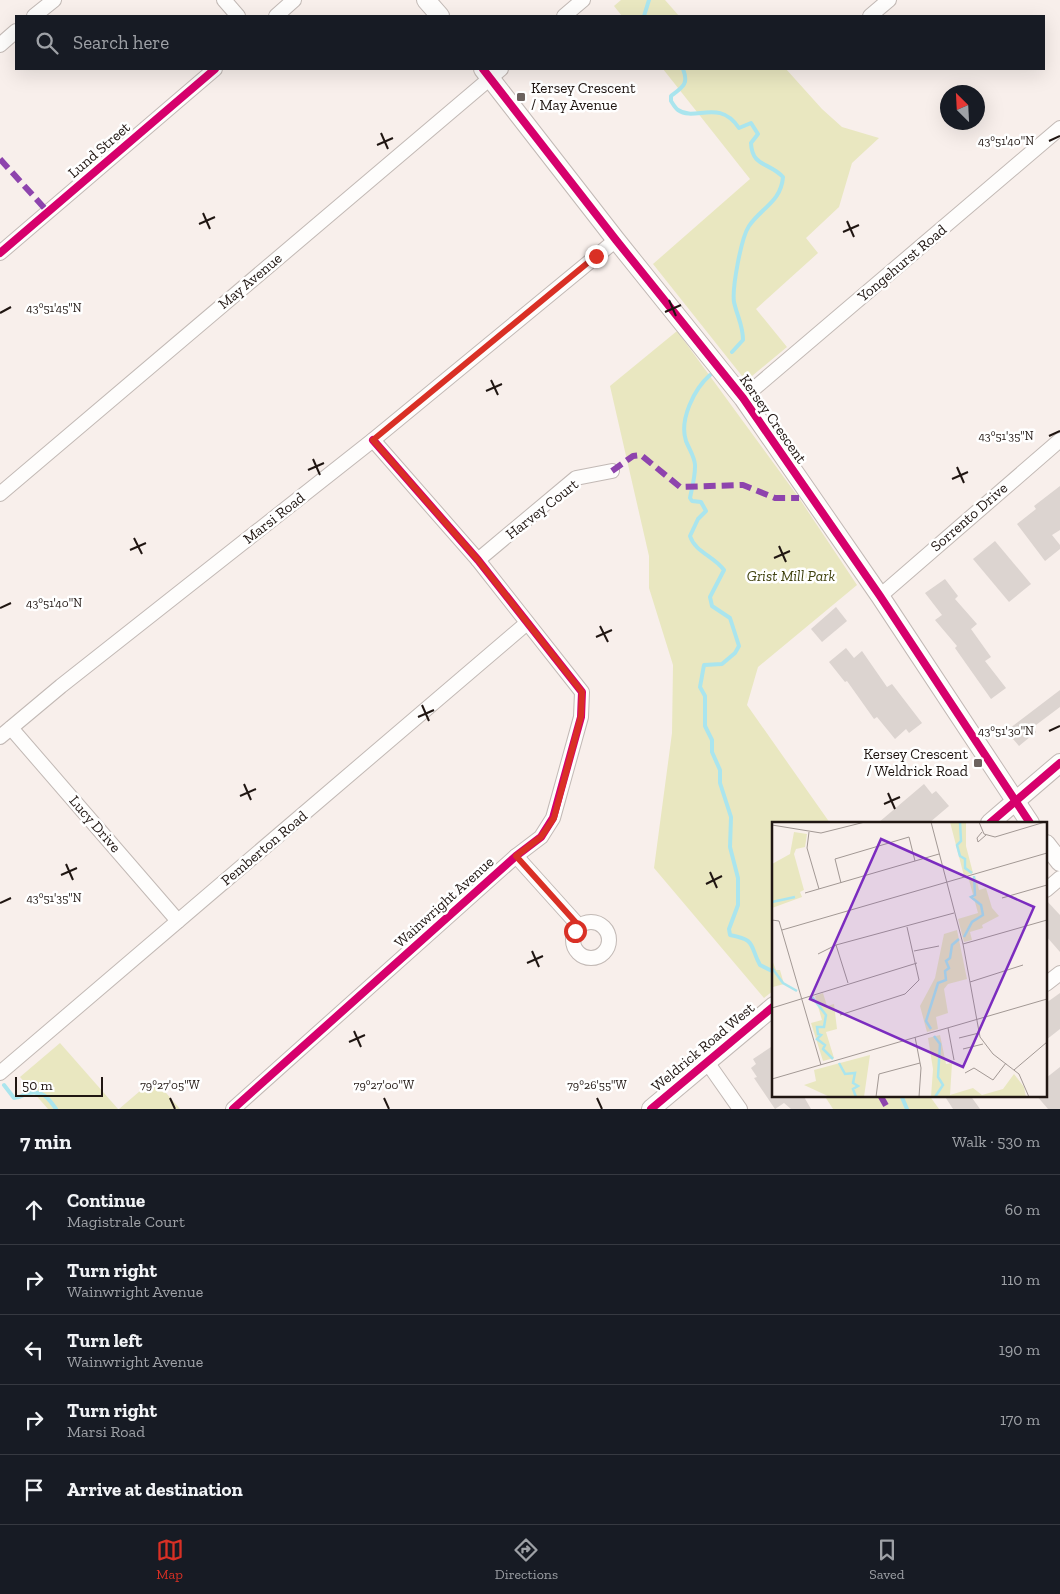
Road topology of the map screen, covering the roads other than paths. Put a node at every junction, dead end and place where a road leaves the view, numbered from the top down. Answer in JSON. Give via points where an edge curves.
{"nodes":[{"id":1,"x":54,"y":0,"type":"edge"},
{"id":2,"x":224,"y":0,"type":"edge"},
{"id":3,"x":294,"y":0,"type":"edge"},
{"id":4,"x":426,"y":0,"type":"edge"},
{"id":5,"x":583,"y":0,"type":"edge"},
{"id":6,"x":889,"y":0,"type":"edge"},
{"id":7,"x":35,"y":15,"type":"edge"},
{"id":8,"x":237,"y":15,"type":"edge"},
{"id":9,"x":277,"y":15,"type":"edge"},
{"id":10,"x":439,"y":15,"type":"edge"},
{"id":11,"x":565,"y":15,"type":"edge"},
{"id":12,"x":871,"y":15,"type":"edge"},
{"id":13,"x":15,"y":32,"type":"edge"},
{"id":14,"x":0,"y":45,"type":"edge"},
{"id":15,"x":214,"y":70,"type":"edge"},
{"id":16,"x":491,"y":72,"type":"edge"},
{"id":17,"x":1060,"y":128,"type":"edge"},
{"id":18,"x":616,"y":240,"type":"junction"},
{"id":19,"x":0,"y":253,"type":"edge"},
{"id":20,"x":743,"y":398,"type":"junction"},
{"id":21,"x":373,"y":440,"type":"junction"},
{"id":22,"x":1060,"y":440,"type":"edge"},
{"id":23,"x":612,"y":471,"type":"dead end"},
{"id":24,"x":0,"y":494,"type":"edge"},
{"id":25,"x":478,"y":560,"type":"junction"},
{"id":26,"x":880,"y":596,"type":"junction"},
{"id":27,"x":527,"y":623,"type":"junction"},
{"id":28,"x":11,"y":728,"type":"junction"},
{"id":29,"x":0,"y":737,"type":"edge"},
{"id":30,"x":1060,"y":763,"type":"edge"},
{"id":31,"x":1015,"y":802,"type":"junction"},
{"id":32,"x":991,"y":822,"type":"edge"},
{"id":33,"x":1029,"y":822,"type":"edge"},
{"id":34,"x":1048,"y":847,"type":"edge"},
{"id":35,"x":516,"y":856,"type":"junction"},
{"id":36,"x":1060,"y":862,"type":"edge"},
{"id":37,"x":1060,"y":878,"type":"edge"},
{"id":38,"x":1048,"y":888,"type":"edge"},
{"id":39,"x":178,"y":921,"type":"junction"},
{"id":40,"x":579,"y":926,"type":"dead end"},
{"id":41,"x":772,"y":1008,"type":"edge"},
{"id":42,"x":707,"y":1062,"type":"junction"},
{"id":43,"x":0,"y":1073,"type":"edge"},
{"id":44,"x":233,"y":1109,"type":"edge"},
{"id":45,"x":651,"y":1109,"type":"edge"},
{"id":46,"x":740,"y":1109,"type":"edge"}],
"edges":[{"from":1,"to":7,"type":"street"},
{"from":2,"to":8,"type":"street"},
{"from":3,"to":9,"type":"street"},
{"from":4,"to":10,"type":"street"},
{"from":5,"to":11,"type":"street"},
{"from":6,"to":12,"type":"street"},
{"from":13,"to":14,"type":"street"},
{"from":15,"to":19,"type":"street","name":"Lund Street"},
{"from":16,"to":18,"type":"street","name":"Kersey Crescent"},
{"from":16,"to":24,"type":"street","name":"May Avenue"},
{"from":17,"to":20,"type":"street","name":"Yongehurst Road"},
{"from":18,"to":20,"type":"street","name":"Kersey Crescent"},
{"from":18,"to":21,"type":"street","name":"Marsi Road"},
{"from":20,"to":26,"type":"street","name":"Kersey Crescent"},
{"from":21,"to":25,"type":"street","name":"Wainwright Avenue"},
{"from":21,"to":28,"type":"street","name":"Marsi Road"},
{"from":22,"to":26,"type":"street","name":"Sorrento Drive"},
{"from":23,"to":25,"type":"street","name":"Harvey Court","via":[[576,478]]},
{"from":25,"to":27,"type":"street","name":"Wainwright Avenue"},
{"from":26,"to":31,"type":"street","name":"Kersey Crescent"},
{"from":27,"to":35,"type":"street","name":"Wainwright Avenue","via":[[582,692],[581,716],[554,818],[541,837]]},
{"from":27,"to":39,"type":"street","name":"Pemberton Road"},
{"from":28,"to":29,"type":"street","name":"Marsi Road"},
{"from":28,"to":39,"type":"street","name":"Lucy Drive"},
{"from":30,"to":31,"type":"street"},
{"from":31,"to":32,"type":"street"},
{"from":31,"to":33,"type":"street","name":"Kersey Crescent"},
{"from":34,"to":36,"type":"street"},
{"from":35,"to":40,"type":"street"},
{"from":35,"to":44,"type":"street","name":"Wainwright Avenue"},
{"from":37,"to":38,"type":"street"},
{"from":39,"to":43,"type":"street","name":"Pemberton Road"},
{"from":41,"to":42,"type":"street","name":"Weldrick Road West"},
{"from":42,"to":45,"type":"street","name":"Weldrick Road West"},
{"from":42,"to":46,"type":"street"}]}
